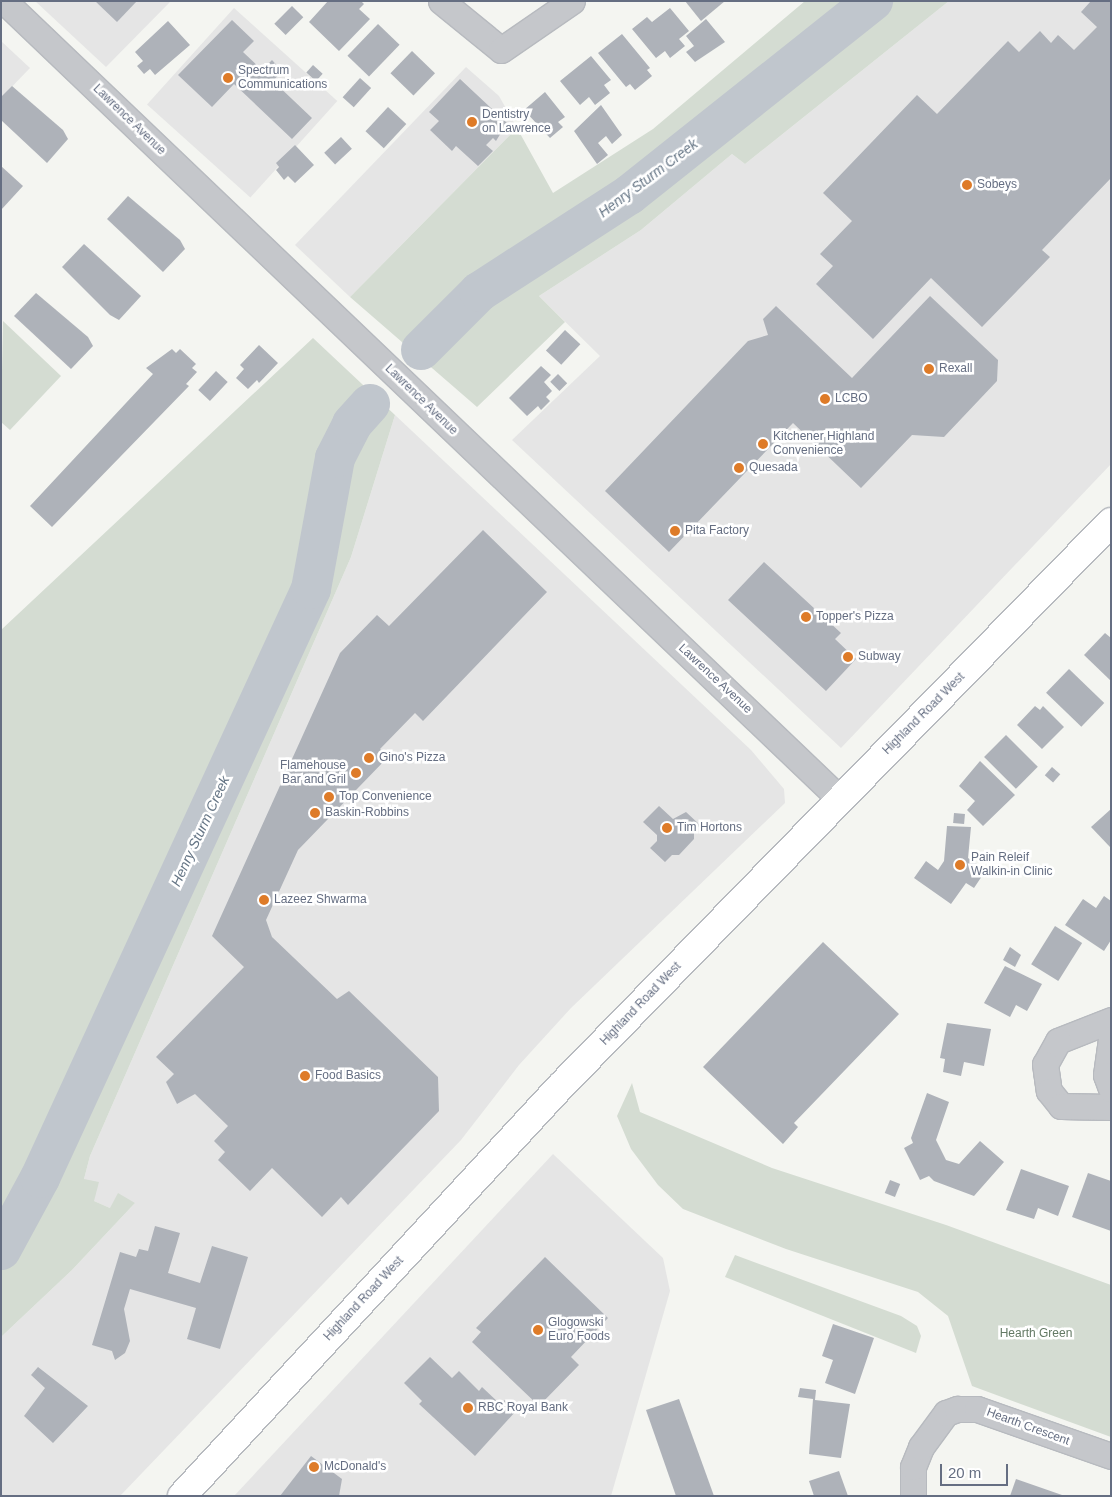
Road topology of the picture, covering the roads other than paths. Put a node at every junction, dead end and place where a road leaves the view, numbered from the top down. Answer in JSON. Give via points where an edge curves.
{"nodes":[{"id":1,"x":4,"y":1,"type":"edge"},
{"id":2,"x":442,"y":1,"type":"edge"},
{"id":3,"x":572,"y":1,"type":"edge"},
{"id":4,"x":1111,"y":522,"type":"edge"},
{"id":5,"x":840,"y":799,"type":"junction"},
{"id":6,"x":1111,"y":1020,"type":"edge"},
{"id":7,"x":1109,"y":1042,"type":"edge"},
{"id":8,"x":1111,"y":1089,"type":"edge"},
{"id":9,"x":1111,"y":1107,"type":"edge"},
{"id":10,"x":1111,"y":1456,"type":"edge"},
{"id":11,"x":182,"y":1496,"type":"edge"},
{"id":12,"x":913,"y":1496,"type":"edge"}],
"edges":[{"from":1,"to":5,"type":"street","name":"Lawrence Avenue"},
{"from":2,"to":3,"type":"street","via":[[501,50]]},
{"from":4,"to":5,"type":"main road","name":"Highland Road West"},
{"from":5,"to":11,"type":"main road","name":"Highland Road West","via":[[554,1094]]},
{"from":6,"to":9,"type":"street","via":[[1058,1041],[1045,1064],[1049,1091],[1061,1106]]},
{"from":7,"to":8,"type":"street","via":[[1106,1075]]},
{"from":10,"to":12,"type":"street","name":"Hearth Crescent","via":[[978,1409],[957,1409],[946,1413],[921,1447],[914,1467]]}]}
